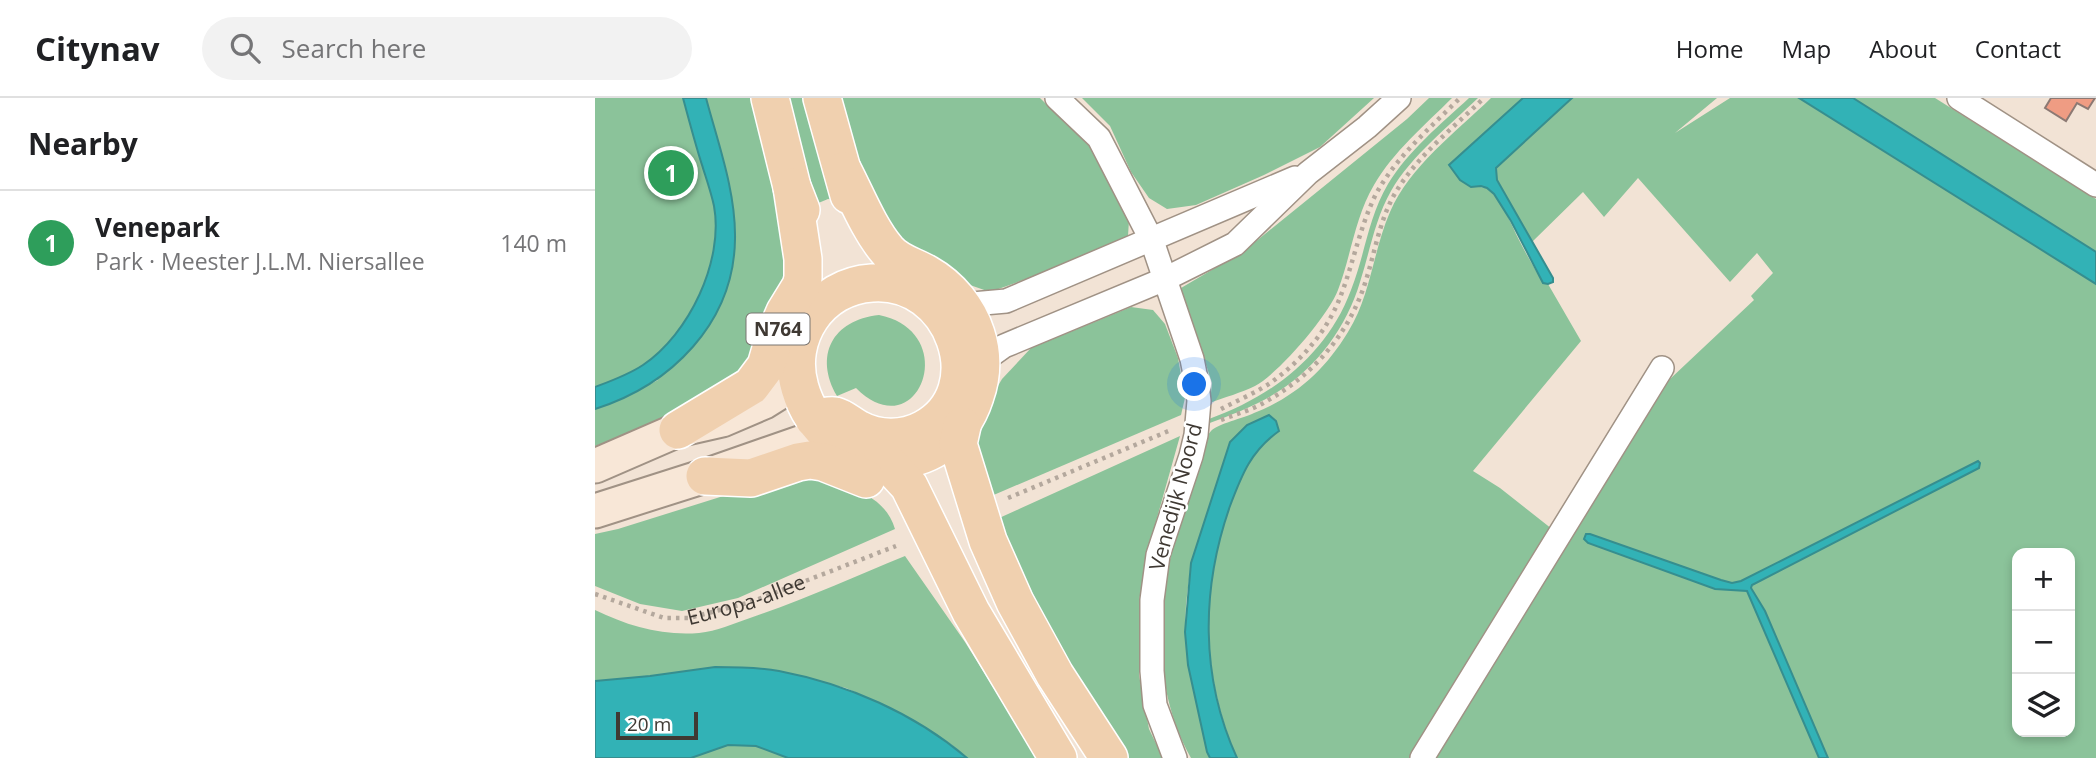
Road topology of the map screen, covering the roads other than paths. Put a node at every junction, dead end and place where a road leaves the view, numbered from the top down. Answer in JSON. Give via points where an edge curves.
{"nodes":[{"id":1,"x":770,"y":98,"type":"edge"},
{"id":2,"x":822,"y":98,"type":"edge"},
{"id":3,"x":1057,"y":98,"type":"edge"},
{"id":4,"x":1399,"y":98,"type":"edge"},
{"id":5,"x":1959,"y":98,"type":"edge"},
{"id":6,"x":1308,"y":173,"type":"junction"},
{"id":7,"x":2096,"y":185,"type":"edge"},
{"id":8,"x":792,"y":187,"type":"junction"},
{"id":9,"x":1152,"y":241,"type":"junction"},
{"id":10,"x":904,"y":276,"type":"junction"},
{"id":11,"x":1165,"y":279,"type":"junction"},
{"id":12,"x":826,"y":301,"type":"junction"},
{"id":13,"x":948,"y":305,"type":"junction"},
{"id":14,"x":1662,"y":368,"type":"dead end"},
{"id":15,"x":796,"y":372,"type":"junction"},
{"id":16,"x":981,"y":372,"type":"junction"},
{"id":17,"x":823,"y":429,"type":"junction"},
{"id":18,"x":678,"y":430,"type":"junction"},
{"id":19,"x":945,"y":432,"type":"junction"},
{"id":20,"x":883,"y":458,"type":"junction"},
{"id":21,"x":595,"y":466,"type":"edge"},
{"id":22,"x":705,"y":476,"type":"junction"},
{"id":23,"x":595,"y":511,"type":"edge"},
{"id":24,"x":971,"y":612,"type":"junction"},
{"id":25,"x":1058,"y":758,"type":"edge"},
{"id":26,"x":1109,"y":758,"type":"edge"},
{"id":27,"x":1175,"y":758,"type":"edge"},
{"id":28,"x":1422,"y":758,"type":"edge"}],
"edges":[{"from":1,"to":8,"type":"main road","number":"N764"},
{"from":2,"to":10,"type":"main road","via":[[843,171]]},
{"from":3,"to":9,"type":"street","name":"Venedijk Noord","via":[[1099,138]]},
{"from":4,"to":6,"type":"street"},
{"from":5,"to":7,"type":"street"},
{"from":6,"to":9,"type":"street"},
{"from":6,"to":11,"type":"street","via":[[1235,244]]},
{"from":8,"to":12,"type":"main road","number":"N764","via":[[825,270]]},
{"from":8,"to":18,"type":"main road","number":"N764","via":[[803,278],[775,335],[766,366],[751,386]]},
{"from":9,"to":11,"type":"street","name":"Venedijk Noord"},
{"from":9,"to":13,"type":"street","via":[[1006,301]]},
{"from":10,"to":12,"type":"main road","number":"N764","via":[[859,284]]},
{"from":10,"to":13,"type":"main road","via":[[939,282],[951,292]]},
{"from":11,"to":16,"type":"street","via":[[1004,346],[990,356]]},
{"from":11,"to":27,"type":"street","name":"Venedijk Noord","via":[[1197,384],[1191,456],[1158,555],[1152,600],[1155,705]]},
{"from":12,"to":15,"type":"main road","number":"N764","via":[[801,332]]},
{"from":13,"to":16,"type":"main road","via":[[968,313],[977,336]]},
{"from":13,"to":19,"type":"main road","via":[[945,318],[958,347],[959,362]]},
{"from":14,"to":28,"type":"street"},
{"from":15,"to":17,"type":"main road","number":"N764","via":[[802,397]]},
{"from":15,"to":18,"type":"main road","via":[[788,387],[764,402],[722,420]]},
{"from":16,"to":19,"type":"main road","via":[[974,400]]},
{"from":17,"to":19,"type":"main road","via":[[836,416],[885,437],[924,429]]},
{"from":17,"to":20,"type":"main road","via":[[859,452]]},
{"from":17,"to":22,"type":"main road","via":[[817,437]]},
{"from":18,"to":21,"type":"main road"},
{"from":19,"to":20,"type":"main road","via":[[928,453],[906,459]]},
{"from":19,"to":26,"type":"main road","via":[[956,489],[988,541],[1014,602],[1055,675]]},
{"from":20,"to":24,"type":"main road","via":[[909,486]]},
{"from":22,"to":23,"type":"main road"},
{"from":22,"to":24,"type":"main road","via":[[751,478],[810,460],[874,483],[895,500],[928,561]]},
{"from":24,"to":25,"type":"main road"}]}
